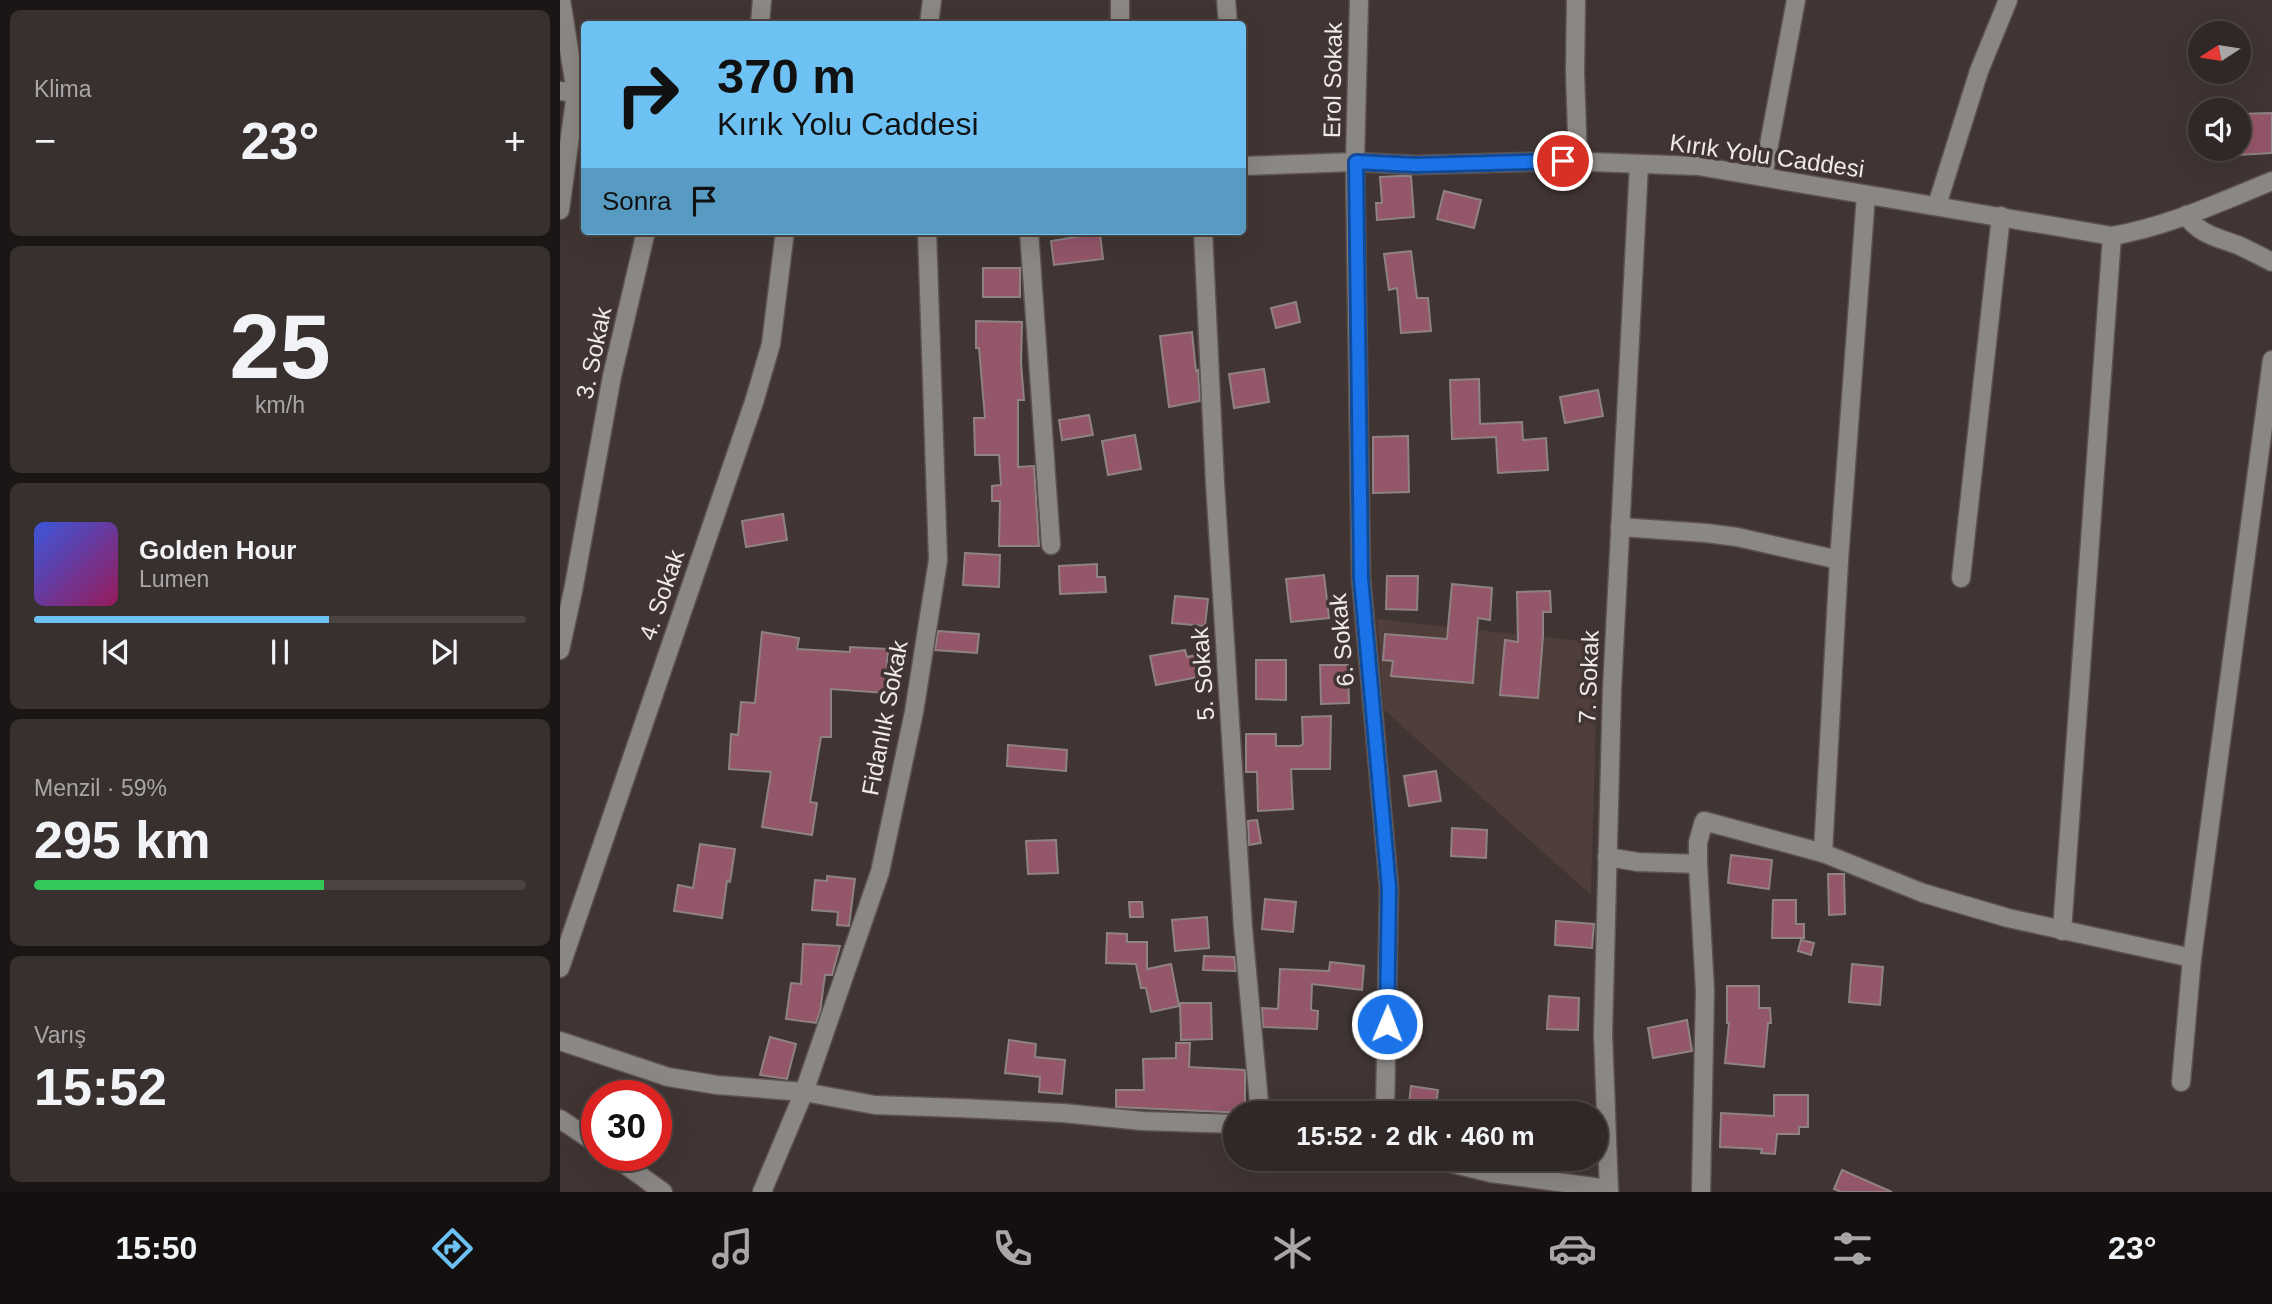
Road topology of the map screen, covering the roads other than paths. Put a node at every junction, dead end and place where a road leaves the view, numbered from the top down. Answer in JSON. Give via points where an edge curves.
{"nodes":[{"id":1,"x":561,"y":0,"type":"edge"},
{"id":2,"x":762,"y":0,"type":"edge"},
{"id":3,"x":932,"y":0,"type":"edge"},
{"id":4,"x":1120,"y":0,"type":"edge"},
{"id":5,"x":1226,"y":0,"type":"edge"},
{"id":6,"x":1359,"y":0,"type":"edge"},
{"id":7,"x":1576,"y":0,"type":"edge"},
{"id":8,"x":1796,"y":0,"type":"edge"},
{"id":9,"x":2008,"y":0,"type":"edge"},
{"id":10,"x":760,"y":21,"type":"edge"},
{"id":11,"x":929,"y":21,"type":"edge"},
{"id":12,"x":1120,"y":21,"type":"edge"},
{"id":13,"x":1228,"y":21,"type":"edge"},
{"id":14,"x":574,"y":93,"type":"edge"},
{"id":15,"x":1356,"y":162,"type":"junction"},
{"id":16,"x":1578,"y":162,"type":"junction"},
{"id":17,"x":1639,"y":164,"type":"junction"},
{"id":18,"x":1246,"y":166,"type":"edge"},
{"id":19,"x":1763,"y":177,"type":"junction"},
{"id":20,"x":2272,"y":181,"type":"edge"},
{"id":21,"x":1866,"y":195,"type":"junction"},
{"id":22,"x":1937,"y":205,"type":"junction"},
{"id":23,"x":560,"y":210,"type":"edge"},
{"id":24,"x":2186,"y":215,"type":"junction"},
{"id":25,"x":2001,"y":216,"type":"junction"},
{"id":26,"x":645,"y":235,"type":"edge"},
{"id":27,"x":785,"y":235,"type":"edge"},
{"id":28,"x":927,"y":235,"type":"edge"},
{"id":29,"x":1028,"y":235,"type":"edge"},
{"id":30,"x":1203,"y":235,"type":"edge"},
{"id":31,"x":2112,"y":236,"type":"junction"},
{"id":32,"x":2272,"y":262,"type":"edge"},
{"id":33,"x":2272,"y":360,"type":"edge"},
{"id":34,"x":1620,"y":527,"type":"junction"},
{"id":35,"x":1051,"y":545,"type":"dead end"},
{"id":36,"x":1839,"y":560,"type":"junction"},
{"id":37,"x":1961,"y":578,"type":"dead end"},
{"id":38,"x":560,"y":650,"type":"edge"},
{"id":39,"x":1823,"y":853,"type":"junction"},
{"id":40,"x":1607,"y":857,"type":"junction"},
{"id":41,"x":1698,"y":864,"type":"junction"},
{"id":42,"x":2062,"y":931,"type":"junction"},
{"id":43,"x":2192,"y":958,"type":"junction"},
{"id":44,"x":560,"y":968,"type":"edge"},
{"id":45,"x":560,"y":1041,"type":"edge"},
{"id":46,"x":2181,"y":1082,"type":"dead end"},
{"id":47,"x":804,"y":1092,"type":"junction"},
{"id":48,"x":1259,"y":1101,"type":"edge"},
{"id":49,"x":1385,"y":1101,"type":"edge"},
{"id":50,"x":560,"y":1119,"type":"edge"},
{"id":51,"x":1223,"y":1124,"type":"edge"},
{"id":52,"x":581,"y":1133,"type":"edge"},
{"id":53,"x":634,"y":1171,"type":"edge"},
{"id":54,"x":1483,"y":1171,"type":"edge"},
{"id":55,"x":1609,"y":1191,"type":"edge"},
{"id":56,"x":663,"y":1192,"type":"edge"},
{"id":57,"x":762,"y":1192,"type":"edge"},
{"id":58,"x":1701,"y":1192,"type":"edge"}],
"edges":[{"from":1,"to":14,"type":"street"},
{"from":2,"to":10,"type":"street"},
{"from":3,"to":11,"type":"street"},
{"from":4,"to":12,"type":"street"},
{"from":5,"to":13,"type":"street"},
{"from":6,"to":15,"type":"street","name":"Erol Sokak"},
{"from":7,"to":16,"type":"street"},
{"from":8,"to":19,"type":"street"},
{"from":9,"to":22,"type":"street","via":[[1979,71]]},
{"from":14,"to":23,"type":"street"},
{"from":15,"to":16,"type":"street","name":"Kırık Yolu Caddesi"},
{"from":15,"to":18,"type":"street","name":"Kırık Yolu Caddesi"},
{"from":15,"to":49,"type":"street","name":"6. Sokak","via":[[1361,578],[1389,888]]},
{"from":16,"to":17,"type":"street","name":"Kırık Yolu Caddesi"},
{"from":17,"to":19,"type":"street","name":"Kırık Yolu Caddesi","via":[[1698,166]]},
{"from":17,"to":34,"type":"street","name":"7. Sokak"},
{"from":19,"to":21,"type":"street","name":"Kırık Yolu Caddesi"},
{"from":20,"to":24,"type":"street","name":"Kırık Yolu Caddesi"},
{"from":21,"to":22,"type":"street","name":"Kırık Yolu Caddesi"},
{"from":21,"to":36,"type":"street"},
{"from":22,"to":25,"type":"street","name":"Kırık Yolu Caddesi"},
{"from":24,"to":31,"type":"street","name":"Kırık Yolu Caddesi"},
{"from":24,"to":32,"type":"street","via":[[2193,226]]},
{"from":25,"to":31,"type":"street","name":"Kırık Yolu Caddesi"},
{"from":25,"to":37,"type":"street"},
{"from":26,"to":38,"type":"street","name":"3. Sokak","via":[[612,376]]},
{"from":27,"to":44,"type":"street","name":"4. Sokak","via":[[771,344],[754,402]]},
{"from":28,"to":47,"type":"street","name":"Fidanlık Sokak","via":[[938,560],[914,712],[880,872]]},
{"from":29,"to":35,"type":"street"},
{"from":30,"to":48,"type":"street","name":"5. Sokak","via":[[1243,928]]},
{"from":31,"to":42,"type":"street"},
{"from":33,"to":43,"type":"street"},
{"from":34,"to":36,"type":"street","via":[[1716,534]]},
{"from":34,"to":40,"type":"street","name":"7. Sokak"},
{"from":36,"to":39,"type":"street"},
{"from":39,"to":41,"type":"street","via":[[1704,821]]},
{"from":39,"to":42,"type":"street","via":[[1923,893]]},
{"from":40,"to":41,"type":"street"},
{"from":40,"to":55,"type":"street","name":"7. Sokak","via":[[1602,1034]]},
{"from":41,"to":58,"type":"street","via":[[1705,991]]},
{"from":42,"to":43,"type":"street"},
{"from":43,"to":46,"type":"street"},
{"from":45,"to":47,"type":"street","via":[[668,1077]]},
{"from":47,"to":51,"type":"street","via":[[875,1105]]},
{"from":47,"to":57,"type":"street","name":"Fidanlık Sokak"},
{"from":50,"to":52,"type":"street"},
{"from":53,"to":56,"type":"street"},
{"from":54,"to":55,"type":"street"}]}
